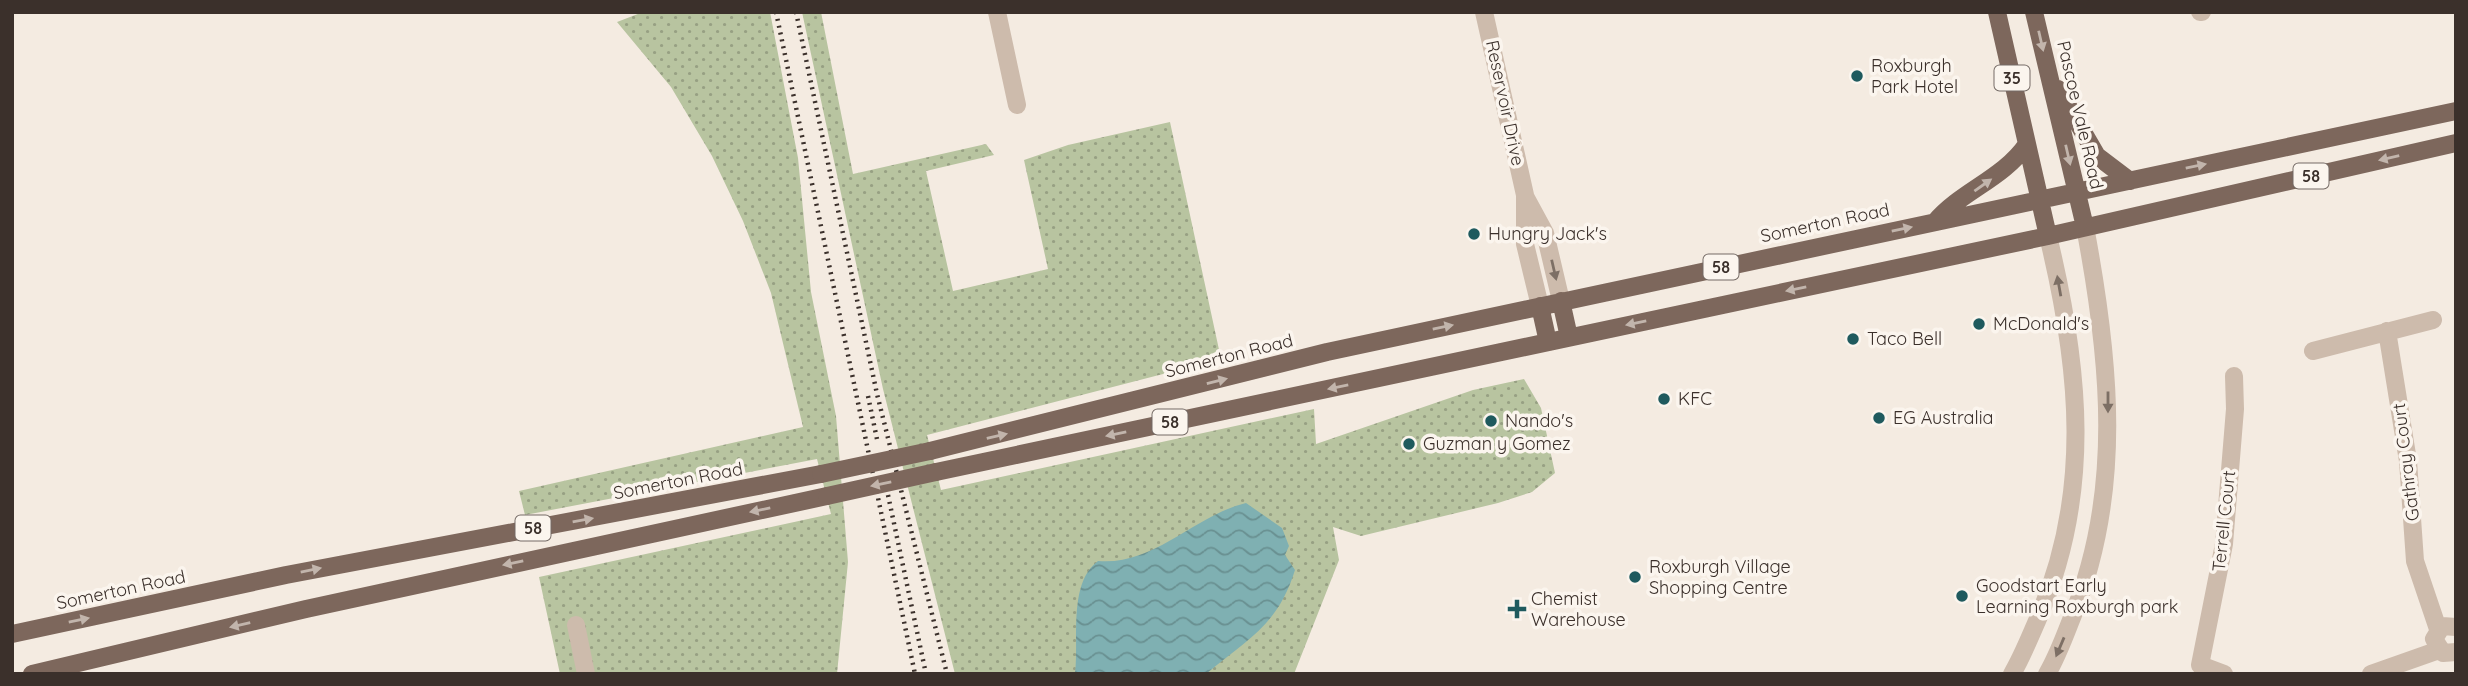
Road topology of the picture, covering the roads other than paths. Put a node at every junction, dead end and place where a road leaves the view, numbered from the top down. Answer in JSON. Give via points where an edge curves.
{"nodes":[{"id":1,"x":997,"y":12,"type":"edge"},
{"id":2,"x":1484,"y":12,"type":"edge"},
{"id":3,"x":1997,"y":12,"type":"edge"},
{"id":4,"x":2034,"y":12,"type":"edge"},
{"id":5,"x":2048,"y":71,"type":"junction"},
{"id":6,"x":1017,"y":104,"type":"dead end"},
{"id":7,"x":2456,"y":111,"type":"edge"},
{"id":8,"x":2456,"y":143,"type":"edge"},
{"id":9,"x":2027,"y":144,"type":"junction"},
{"id":10,"x":2130,"y":181,"type":"junction"},
{"id":11,"x":2076,"y":192,"type":"junction"},
{"id":12,"x":1525,"y":195,"type":"junction"},
{"id":13,"x":2040,"y":200,"type":"junction"},
{"id":14,"x":1935,"y":222,"type":"junction"},
{"id":15,"x":2085,"y":227,"type":"junction"},
{"id":16,"x":2048,"y":236,"type":"junction"},
{"id":17,"x":1562,"y":301,"type":"junction"},
{"id":18,"x":1540,"y":306,"type":"junction"},
{"id":19,"x":2433,"y":320,"type":"dead end"},
{"id":20,"x":2387,"y":331,"type":"junction"},
{"id":21,"x":1569,"y":337,"type":"junction"},
{"id":22,"x":1548,"y":342,"type":"junction"},
{"id":23,"x":2313,"y":351,"type":"dead end"},
{"id":24,"x":2234,"y":376,"type":"dead end"},
{"id":25,"x":576,"y":625,"type":"dead end"},
{"id":26,"x":12,"y":634,"type":"edge"},
{"id":27,"x":2448,"y":636,"type":"edge"},
{"id":28,"x":2456,"y":667,"type":"edge"},
{"id":29,"x":32,"y":674,"type":"edge"},
{"id":30,"x":586,"y":674,"type":"edge"},
{"id":31,"x":2012,"y":674,"type":"edge"},
{"id":32,"x":2047,"y":674,"type":"edge"},
{"id":33,"x":2224,"y":674,"type":"edge"},
{"id":34,"x":2371,"y":674,"type":"edge"}],
"edges":[{"from":1,"to":6,"type":"street"},
{"from":2,"to":12,"type":"street","name":"Reservoir Drive"},
{"from":3,"to":9,"type":"main road","number":"35"},
{"from":4,"to":5,"type":"main road","name":"Pascoe Vale Road","number":"35","one_way":true},
{"from":5,"to":10,"type":"main road","via":[[2097,156]]},
{"from":5,"to":11,"type":"main road","name":"Pascoe Vale Road","number":"35","one_way":true},
{"from":10,"to":7,"type":"main road","name":"Somerton Road","number":"58","one_way":true},
{"from":8,"to":15,"type":"main road","number":"58","one_way":true},
{"from":9,"to":13,"type":"main road","number":"35"},
{"from":14,"to":9,"type":"main road","one_way":true,"via":[[1948,207],[2004,170]]},
{"from":10,"to":11,"type":"main road","name":"Somerton Road","number":"58"},
{"from":11,"to":13,"type":"main road","name":"Somerton Road","number":"58"},
{"from":11,"to":15,"type":"main road","name":"Pascoe Vale Road","number":"35"},
{"from":12,"to":17,"type":"street","name":"Reservoir Drive","one_way":true,"via":[[1545,233]]},
{"from":12,"to":18,"type":"street","name":"Reservoir Drive","via":[[1525,244]]},
{"from":13,"to":14,"type":"main road","name":"Somerton Road","number":"58"},
{"from":13,"to":16,"type":"main road","number":"35"},
{"from":17,"to":14,"type":"main road","name":"Somerton Road","number":"58","one_way":true},
{"from":15,"to":16,"type":"main road","number":"58"},
{"from":15,"to":32,"type":"street","one_way":true,"via":[[2109,388],[2108,465],[2083,591]]},
{"from":16,"to":21,"type":"main road","number":"58","one_way":true},
{"from":31,"to":16,"type":"street","one_way":true,"via":[[2051,590],[2068,523],[2077,456],[2073,364]]},
{"from":17,"to":18,"type":"main road","name":"Somerton Road","number":"58"},
{"from":17,"to":21,"type":"main road"},
{"from":18,"to":22,"type":"main road"},
{"from":26,"to":18,"type":"main road","name":"Somerton Road","number":"58","one_way":true,"bridge":true,"via":[[310,570],[930,451],[1327,352]]},
{"from":19,"to":20,"type":"street"},
{"from":20,"to":23,"type":"street"},
{"from":20,"to":27,"type":"street","name":"Gathray Court","via":[[2408,461],[2415,561]]},
{"from":21,"to":22,"type":"main road","number":"58"},
{"from":22,"to":29,"type":"main road","number":"58","one_way":true,"bridge":true,"via":[[360,597]]},
{"from":24,"to":33,"type":"street","name":"Terrell Court","via":[[2224,544],[2200,664]]},
{"from":25,"to":30,"type":"street"},
{"from":27,"to":28,"type":"street"},
{"from":27,"to":34,"type":"street"}]}
